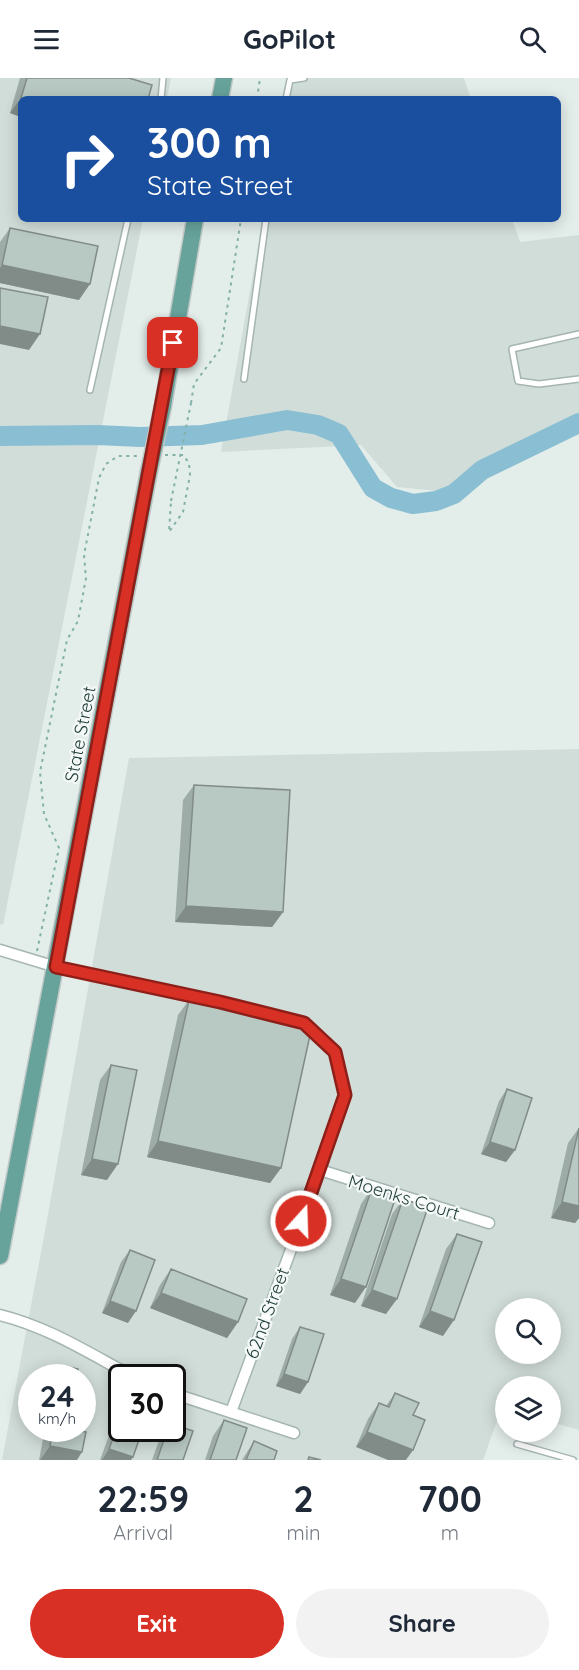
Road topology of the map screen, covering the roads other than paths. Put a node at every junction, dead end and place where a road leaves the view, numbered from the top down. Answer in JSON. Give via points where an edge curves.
{"nodes":[{"id":1,"x":164,"y":78,"type":"edge"},
{"id":2,"x":224,"y":78,"type":"edge"},
{"id":3,"x":304,"y":78,"type":"edge"},
{"id":4,"x":161,"y":96,"type":"edge"},
{"id":5,"x":221,"y":96,"type":"edge"},
{"id":6,"x":287,"y":96,"type":"edge"},
{"id":7,"x":127,"y":222,"type":"edge"},
{"id":8,"x":194,"y":222,"type":"edge"},
{"id":9,"x":266,"y":222,"type":"edge"},
{"id":10,"x":579,"y":334,"type":"edge"},
{"id":11,"x":244,"y":379,"type":"dead end"},
{"id":12,"x":579,"y":379,"type":"edge"},
{"id":13,"x":90,"y":390,"type":"dead end"},
{"id":14,"x":0,"y":950,"type":"edge"},
{"id":15,"x":56,"y":967,"type":"junction"},
{"id":16,"x":320,"y":1170,"type":"junction"},
{"id":17,"x":489,"y":1223,"type":"dead end"},
{"id":18,"x":0,"y":1256,"type":"edge"},
{"id":19,"x":0,"y":1315,"type":"edge"},
{"id":20,"x":110,"y":1364,"type":"edge"},
{"id":21,"x":186,"y":1398,"type":"edge"},
{"id":22,"x":231,"y":1412,"type":"junction"},
{"id":23,"x":294,"y":1432,"type":"dead end"},
{"id":24,"x":517,"y":1444,"type":"dead end"},
{"id":25,"x":573,"y":1460,"type":"edge"}],
"edges":[{"from":1,"to":4,"type":"lane"},
{"from":2,"to":5,"type":"main road"},
{"from":3,"to":6,"type":"lane","via":[[290,80]]},
{"from":7,"to":13,"type":"lane"},
{"from":8,"to":15,"type":"main road","name":"State Street","bridge":true},
{"from":9,"to":11,"type":"lane"},
{"from":10,"to":12,"type":"lane","via":[[512,349],[518,381],[539,384]]},
{"from":14,"to":15,"type":"street","name":"62nd Street"},
{"from":15,"to":16,"type":"street","name":"62nd Street","via":[[304,1023],[335,1052],[345,1095]]},
{"from":15,"to":18,"type":"main road","name":"State Street"},
{"from":16,"to":17,"type":"street","name":"Moenks Court"},
{"from":16,"to":22,"type":"street","name":"62nd Street"},
{"from":19,"to":20,"type":"street","via":[[56,1335]]},
{"from":21,"to":22,"type":"street"},
{"from":22,"to":23,"type":"street"},
{"from":24,"to":25,"type":"lane"}]}
